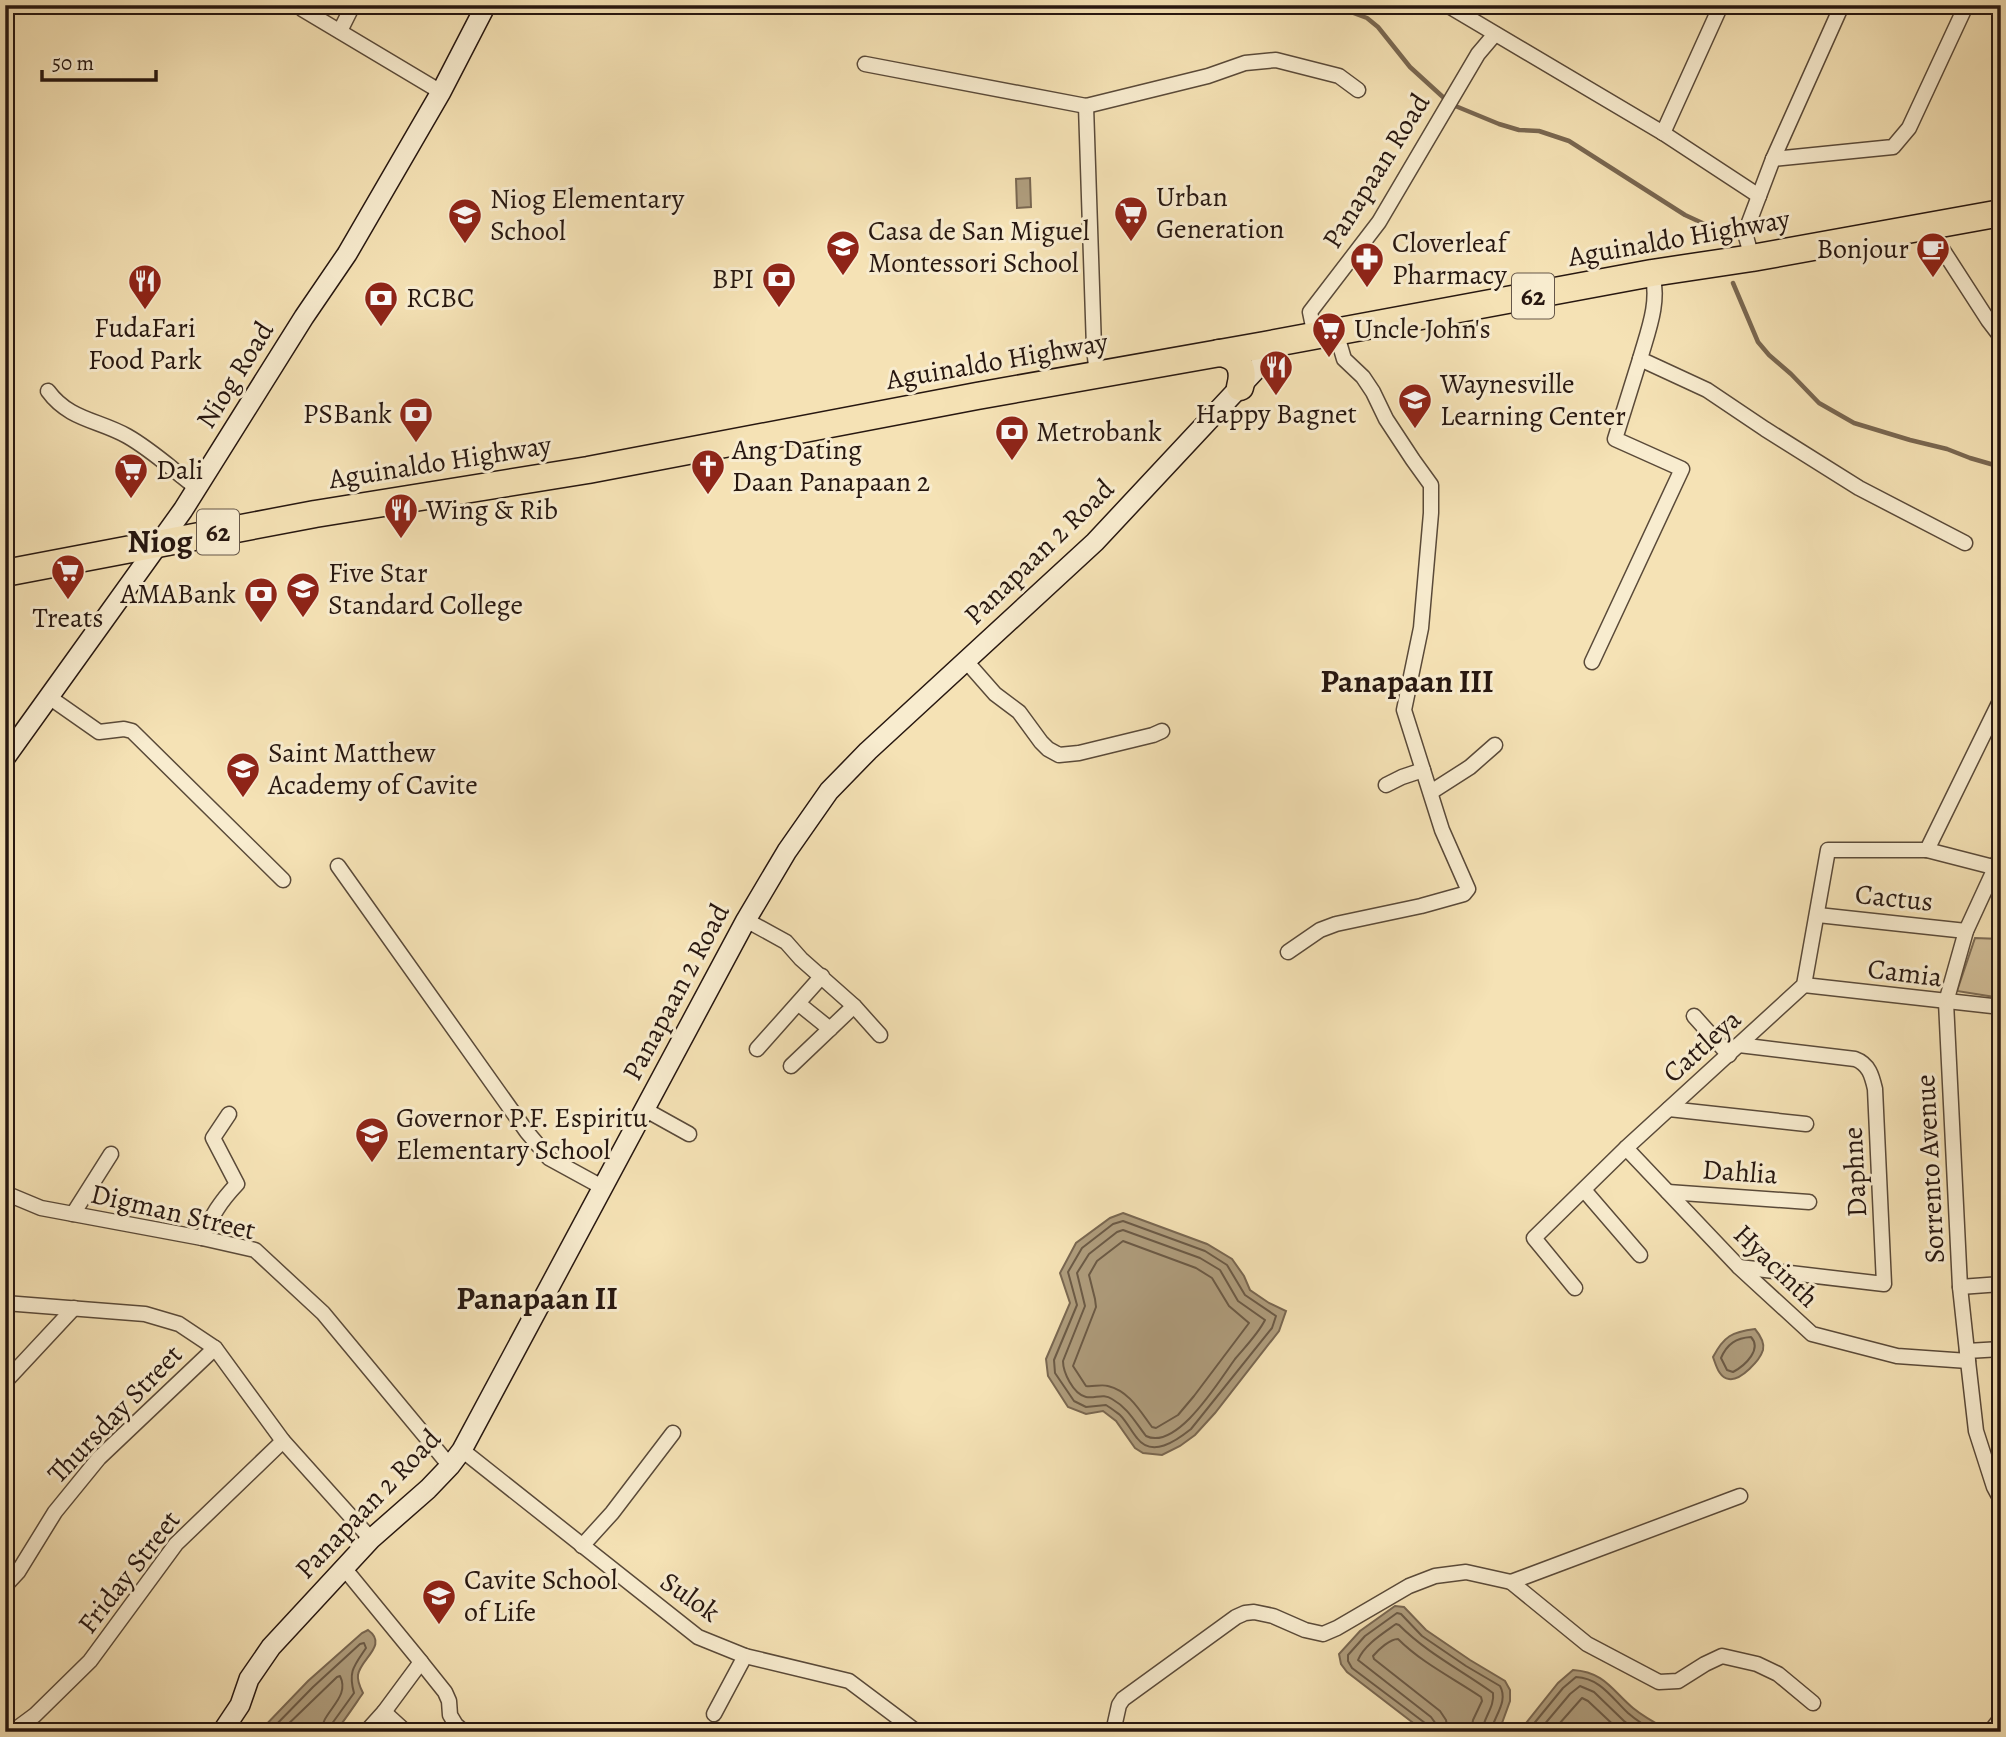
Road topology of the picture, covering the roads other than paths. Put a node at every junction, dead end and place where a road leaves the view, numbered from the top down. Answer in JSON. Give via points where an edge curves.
{"nodes":[{"id":1,"x":353,"y":5,"type":"edge"},
{"id":2,"x":486,"y":5,"type":"edge"},
{"id":3,"x":1447,"y":5,"type":"edge"},
{"id":4,"x":1721,"y":5,"type":"edge"},
{"id":5,"x":1842,"y":5,"type":"edge"},
{"id":6,"x":1963,"y":5,"type":"edge"},
{"id":7,"x":302,"y":9,"type":"dead end"},
{"id":8,"x":340,"y":31,"type":"junction"},
{"id":9,"x":1495,"y":34,"type":"junction"},
{"id":10,"x":866,"y":64,"type":"dead end"},
{"id":11,"x":1358,"y":90,"type":"dead end"},
{"id":12,"x":441,"y":93,"type":"junction"},
{"id":13,"x":1086,"y":106,"type":"junction"},
{"id":14,"x":1663,"y":133,"type":"junction"},
{"id":15,"x":1773,"y":159,"type":"junction"},
{"id":16,"x":1759,"y":196,"type":"junction"},
{"id":17,"x":2001,"y":213,"type":"edge"},
{"id":18,"x":1934,"y":225,"type":"junction"},
{"id":19,"x":1752,"y":258,"type":"junction"},
{"id":20,"x":1652,"y":273,"type":"junction"},
{"id":21,"x":1326,"y":334,"type":"junction"},
{"id":22,"x":2001,"y":337,"type":"edge"},
{"id":23,"x":1265,"y":345,"type":"junction"},
{"id":24,"x":1219,"y":354,"type":"junction"},
{"id":25,"x":1640,"y":359,"type":"junction"},
{"id":26,"x":1097,"y":375,"type":"junction"},
{"id":27,"x":1240,"y":387,"type":"junction"},
{"id":28,"x":48,"y":391,"type":"dead end"},
{"id":29,"x":197,"y":488,"type":"junction"},
{"id":30,"x":159,"y":543,"type":"junction"},
{"id":31,"x":1965,"y":543,"type":"dead end"},
{"id":32,"x":5,"y":573,"type":"edge"},
{"id":33,"x":966,"y":661,"type":"junction"},
{"id":34,"x":1592,"y":662,"type":"dead end"},
{"id":35,"x":49,"y":697,"type":"junction"},
{"id":36,"x":2001,"y":699,"type":"edge"},
{"id":37,"x":1162,"y":731,"type":"dead end"},
{"id":38,"x":1495,"y":745,"type":"dead end"},
{"id":39,"x":5,"y":758,"type":"edge"},
{"id":40,"x":1423,"y":770,"type":"junction"},
{"id":41,"x":1386,"y":785,"type":"dead end"},
{"id":42,"x":1431,"y":792,"type":"junction"},
{"id":43,"x":1927,"y":850,"type":"junction"},
{"id":44,"x":1999,"y":863,"type":"edge"},
{"id":45,"x":338,"y":866,"type":"dead end"},
{"id":46,"x":283,"y":880,"type":"dead end"},
{"id":47,"x":1818,"y":915,"type":"junction"},
{"id":48,"x":746,"y":920,"type":"junction"},
{"id":49,"x":1966,"y":930,"type":"junction"},
{"id":50,"x":1288,"y":952,"type":"dead end"},
{"id":51,"x":822,"y":976,"type":"junction"},
{"id":52,"x":1804,"y":985,"type":"junction"},
{"id":53,"x":1947,"y":1002,"type":"junction"},
{"id":54,"x":799,"y":1004,"type":"junction"},
{"id":55,"x":854,"y":1006,"type":"junction"},
{"id":56,"x":2001,"y":1007,"type":"edge"},
{"id":57,"x":1694,"y":1016,"type":"dead end"},
{"id":58,"x":830,"y":1029,"type":"junction"},
{"id":59,"x":880,"y":1035,"type":"dead end"},
{"id":60,"x":757,"y":1049,"type":"dead end"},
{"id":61,"x":1734,"y":1050,"type":"junction"},
{"id":62,"x":790,"y":1066,"type":"dead end"},
{"id":63,"x":1669,"y":1109,"type":"junction"},
{"id":64,"x":644,"y":1110,"type":"junction"},
{"id":65,"x":229,"y":1114,"type":"dead end"},
{"id":66,"x":1806,"y":1124,"type":"dead end"},
{"id":67,"x":689,"y":1135,"type":"dead end"},
{"id":68,"x":1626,"y":1148,"type":"junction"},
{"id":69,"x":111,"y":1154,"type":"dead end"},
{"id":70,"x":602,"y":1187,"type":"junction"},
{"id":71,"x":1584,"y":1190,"type":"junction"},
{"id":72,"x":1668,"y":1192,"type":"junction"},
{"id":73,"x":5,"y":1194,"type":"edge"},
{"id":74,"x":1809,"y":1202,"type":"dead end"},
{"id":75,"x":73,"y":1214,"type":"junction"},
{"id":76,"x":202,"y":1238,"type":"junction"},
{"id":77,"x":1640,"y":1255,"type":"dead end"},
{"id":78,"x":1739,"y":1267,"type":"junction"},
{"id":79,"x":2001,"y":1284,"type":"edge"},
{"id":80,"x":1960,"y":1287,"type":"junction"},
{"id":81,"x":1575,"y":1289,"type":"dead end"},
{"id":82,"x":5,"y":1303,"type":"edge"},
{"id":83,"x":74,"y":1308,"type":"junction"},
{"id":84,"x":215,"y":1348,"type":"junction"},
{"id":85,"x":2001,"y":1349,"type":"edge"},
{"id":86,"x":1967,"y":1356,"type":"junction"},
{"id":87,"x":5,"y":1382,"type":"edge"},
{"id":88,"x":673,"y":1433,"type":"dead end"},
{"id":89,"x":283,"y":1441,"type":"junction"},
{"id":90,"x":462,"y":1450,"type":"junction"},
{"id":91,"x":450,"y":1466,"type":"junction"},
{"id":92,"x":1998,"y":1491,"type":"edge"},
{"id":93,"x":1740,"y":1496,"type":"dead end"},
{"id":94,"x":371,"y":1539,"type":"junction"},
{"id":95,"x":582,"y":1546,"type":"junction"},
{"id":96,"x":344,"y":1568,"type":"junction"},
{"id":97,"x":1511,"y":1582,"type":"junction"},
{"id":98,"x":5,"y":1586,"type":"edge"},
{"id":99,"x":745,"y":1656,"type":"junction"},
{"id":100,"x":421,"y":1661,"type":"junction"},
{"id":101,"x":1813,"y":1703,"type":"dead end"},
{"id":102,"x":384,"y":1712,"type":"junction"},
{"id":103,"x":714,"y":1714,"type":"dead end"},
{"id":104,"x":2001,"y":1718,"type":"edge"},
{"id":105,"x":12,"y":1732,"type":"edge"},
{"id":106,"x":222,"y":1732,"type":"edge"},
{"id":107,"x":366,"y":1732,"type":"edge"},
{"id":108,"x":406,"y":1732,"type":"edge"},
{"id":109,"x":464,"y":1732,"type":"edge"},
{"id":110,"x":917,"y":1732,"type":"edge"},
{"id":111,"x":1113,"y":1732,"type":"edge"},
{"id":112,"x":1990,"y":1732,"type":"edge"}],
"edges":[{"from":1,"to":8,"type":"street"},
{"from":2,"to":12,"type":"street","name":"Niog Road"},
{"from":3,"to":9,"type":"street"},
{"from":4,"to":14,"type":"street"},
{"from":5,"to":15,"type":"street"},
{"from":6,"to":15,"type":"street","via":[[1909,128],[1893,147]]},
{"from":7,"to":8,"type":"street"},
{"from":8,"to":12,"type":"street"},
{"from":9,"to":14,"type":"street"},
{"from":9,"to":21,"type":"street","name":"Panapaan Road","via":[[1478,54],[1379,222],[1310,312]]},
{"from":10,"to":13,"type":"street"},
{"from":11,"to":13,"type":"street","via":[[1339,76],[1276,60],[1245,63]]},
{"from":12,"to":29,"type":"street","name":"Niog Road","via":[[347,254]]},
{"from":13,"to":26,"type":"street"},
{"from":14,"to":16,"type":"street"},
{"from":15,"to":16,"type":"street"},
{"from":16,"to":19,"type":"street","via":[[1745,233]]},
{"from":17,"to":18,"type":"highway","name":"Aguinaldo Highway","number":"62"},
{"from":18,"to":19,"type":"highway","name":"Aguinaldo Highway","number":"62"},
{"from":18,"to":22,"type":"street","via":[[1937,240]]},
{"from":19,"to":20,"type":"highway","name":"Aguinaldo Highway","number":"62"},
{"from":20,"to":21,"type":"highway","name":"Aguinaldo Highway","number":"62"},
{"from":20,"to":25,"type":"street","via":[[1656,289]]},
{"from":21,"to":23,"type":"highway","name":"Aguinaldo Highway","number":"62"},
{"from":21,"to":40,"type":"street","via":[[1363,377],[1432,485],[1421,628],[1404,710]]},
{"from":23,"to":24,"type":"highway","name":"Aguinaldo Highway","number":"62"},
{"from":23,"to":27,"type":"street","name":"Panapaan 2 Road","via":[[1266,359]]},
{"from":24,"to":26,"type":"highway","name":"Aguinaldo Highway","number":"62"},
{"from":24,"to":27,"type":"highway","via":[[1239,363]]},
{"from":25,"to":31,"type":"street","via":[[1707,390],[1859,488]]},
{"from":25,"to":34,"type":"street","via":[[1615,439],[1682,469]]},
{"from":26,"to":30,"type":"highway","name":"Aguinaldo Highway","number":"62","via":[[588,470]]},
{"from":27,"to":33,"type":"street","name":"Panapaan 2 Road","via":[[1095,542]]},
{"from":28,"to":29,"type":"street","via":[[67,411],[128,437]]},
{"from":29,"to":30,"type":"street","name":"Niog Road"},
{"from":30,"to":32,"type":"highway","name":"Aguinaldo Highway","number":"62"},
{"from":30,"to":35,"type":"street","name":"Niog Road"},
{"from":33,"to":37,"type":"street","via":[[995,694],[1019,712],[1048,750],[1059,755]]},
{"from":33,"to":48,"type":"street","name":"Panapaan 2 Road","via":[[830,791]]},
{"from":35,"to":39,"type":"street","name":"Niog Road"},
{"from":35,"to":46,"type":"street","via":[[99,732],[132,731]]},
{"from":36,"to":43,"type":"street"},
{"from":38,"to":42,"type":"street"},
{"from":40,"to":41,"type":"street"},
{"from":40,"to":42,"type":"street"},
{"from":42,"to":50,"type":"street","via":[[1467,892],[1336,924]]},
{"from":43,"to":44,"type":"street"},
{"from":43,"to":47,"type":"street","via":[[1828,850]]},
{"from":44,"to":49,"type":"street","name":"Sorrento Avenue"},
{"from":45,"to":70,"type":"street","via":[[527,1132],[549,1158]]},
{"from":47,"to":49,"type":"street","name":"Cactus"},
{"from":47,"to":52,"type":"street"},
{"from":48,"to":51,"type":"street","via":[[786,942]]},
{"from":48,"to":64,"type":"street","name":"Panapaan 2 Road"},
{"from":49,"to":53,"type":"street","name":"Sorrento Avenue"},
{"from":51,"to":54,"type":"street"},
{"from":51,"to":55,"type":"street"},
{"from":52,"to":53,"type":"street","name":"Camia"},
{"from":52,"to":61,"type":"street","name":"Cattleya"},
{"from":53,"to":56,"type":"street","name":"Camia"},
{"from":53,"to":80,"type":"street","name":"Sorrento Avenue"},
{"from":54,"to":58,"type":"street"},
{"from":54,"to":60,"type":"street"},
{"from":55,"to":58,"type":"street"},
{"from":55,"to":59,"type":"street"},
{"from":57,"to":61,"type":"street"},
{"from":58,"to":62,"type":"street"},
{"from":61,"to":63,"type":"street","name":"Cattleya"},
{"from":61,"to":78,"type":"street","name":"Daphne","via":[[1855,1059],[1868,1068],[1875,1089],[1884,1284]]},
{"from":63,"to":66,"type":"street","name":"Dahlia"},
{"from":63,"to":68,"type":"street","name":"Cattleya"},
{"from":64,"to":67,"type":"street"},
{"from":64,"to":70,"type":"street","name":"Panapaan 2 Road"},
{"from":65,"to":76,"type":"street","via":[[214,1138],[237,1184],[221,1200]]},
{"from":68,"to":71,"type":"street","name":"Cattleya"},
{"from":68,"to":72,"type":"street","name":"Hyacinth"},
{"from":69,"to":75,"type":"street"},
{"from":70,"to":90,"type":"street","name":"Panapaan 2 Road"},
{"from":71,"to":77,"type":"street"},
{"from":71,"to":81,"type":"street","name":"Cattleya","via":[[1534,1238]]},
{"from":72,"to":74,"type":"street","name":"Dahlia"},
{"from":72,"to":78,"type":"street","name":"Hyacinth"},
{"from":73,"to":75,"type":"street","name":"Digman Street","via":[[40,1208]]},
{"from":75,"to":76,"type":"street","name":"Digman Street"},
{"from":76,"to":91,"type":"street","name":"Digman Street","via":[[255,1251],[323,1313]]},
{"from":78,"to":86,"type":"street","name":"Hyacinth","via":[[1812,1334],[1898,1356]]},
{"from":79,"to":80,"type":"street"},
{"from":80,"to":86,"type":"street","name":"Sorrento Avenue"},
{"from":82,"to":83,"type":"street"},
{"from":83,"to":84,"type":"street","via":[[145,1314],[179,1324]]},
{"from":83,"to":87,"type":"street"},
{"from":84,"to":89,"type":"street"},
{"from":84,"to":98,"type":"street","name":"Thursday Street","via":[[99,1458],[55,1512]]},
{"from":85,"to":86,"type":"street","name":"Hyacinth"},
{"from":86,"to":92,"type":"street","name":"Sorrento Avenue","via":[[1976,1431]]},
{"from":88,"to":95,"type":"street"},
{"from":89,"to":94,"type":"street"},
{"from":89,"to":105,"type":"street","name":"Friday Street","via":[[176,1544],[90,1661]]},
{"from":90,"to":91,"type":"street","name":"Panapaan 2 Road"},
{"from":90,"to":95,"type":"street","name":"Sulok"},
{"from":91,"to":94,"type":"street","name":"Panapaan 2 Road"},
{"from":93,"to":97,"type":"street"},
{"from":94,"to":96,"type":"street","name":"Panapaan 2 Road"},
{"from":95,"to":99,"type":"street","name":"Sulok","via":[[698,1637]]},
{"from":96,"to":100,"type":"street"},
{"from":96,"to":106,"type":"street","name":"Panapaan 2 Road","via":[[271,1647]]},
{"from":97,"to":101,"type":"street","via":[[1587,1644],[1659,1682],[1678,1681],[1722,1656],[1778,1674]]},
{"from":97,"to":111,"type":"street","via":[[1466,1572],[1435,1576],[1322,1634],[1273,1616],[1245,1613],[1123,1699]]},
{"from":99,"to":103,"type":"street"},
{"from":99,"to":110,"type":"street","name":"Sulok","via":[[849,1681]]},
{"from":100,"to":102,"type":"street"},
{"from":100,"to":109,"type":"street","via":[[445,1692],[450,1715]]},
{"from":102,"to":107,"type":"street"},
{"from":102,"to":108,"type":"street"},
{"from":104,"to":112,"type":"street"}]}
